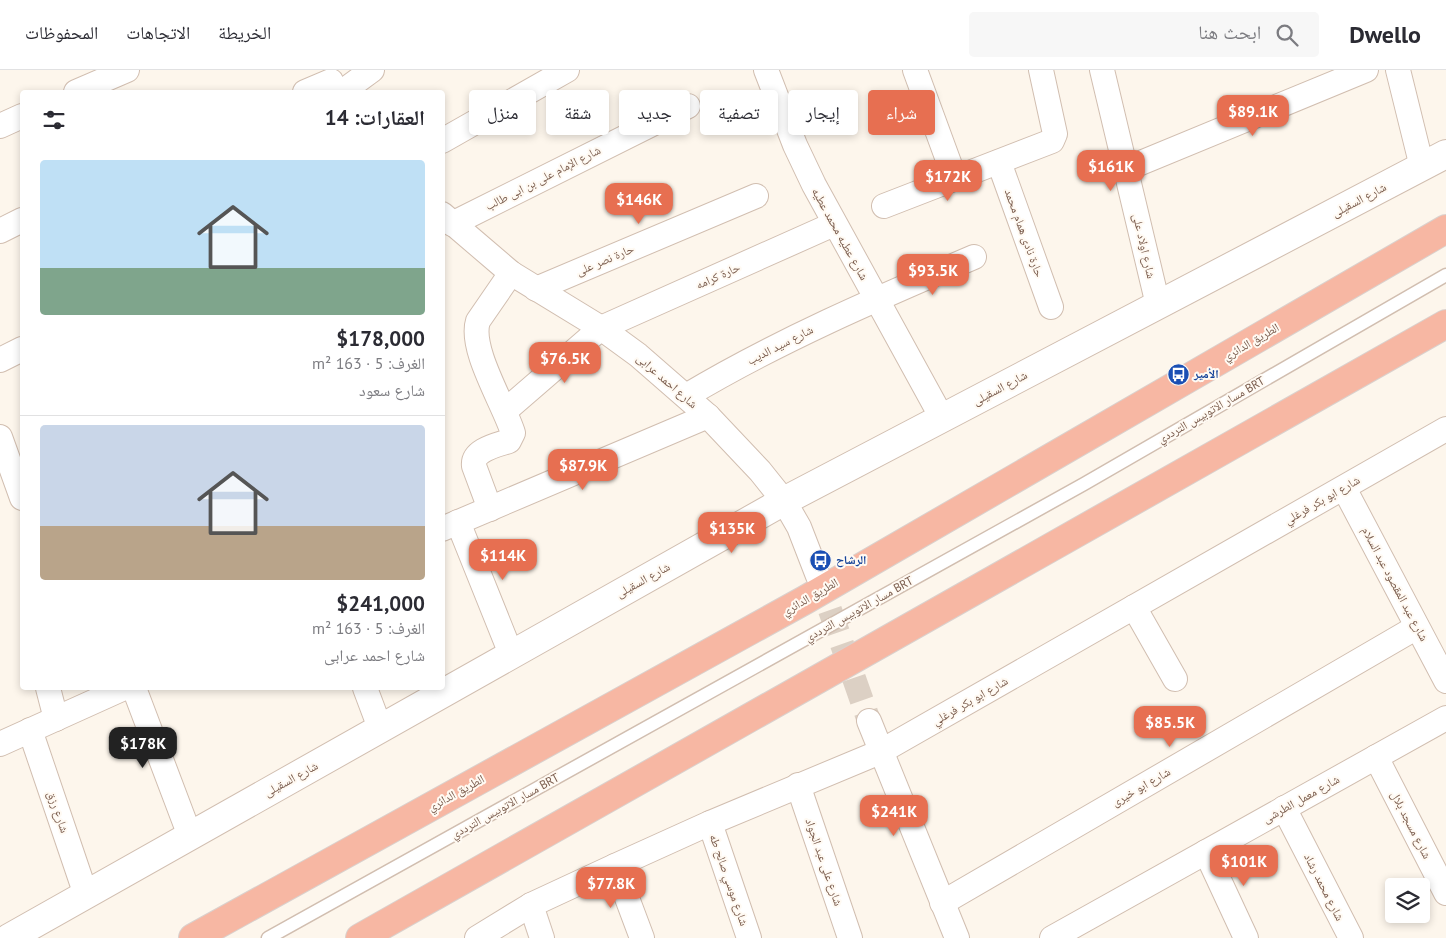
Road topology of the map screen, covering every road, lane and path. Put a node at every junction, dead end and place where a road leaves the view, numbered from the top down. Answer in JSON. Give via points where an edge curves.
{"nodes":[{"id":1,"x":127,"y":70,"type":"edge"},
{"id":2,"x":372,"y":70,"type":"edge"},
{"id":3,"x":567,"y":70,"type":"edge"},
{"id":4,"x":766,"y":70,"type":"edge"},
{"id":5,"x":915,"y":70,"type":"edge"},
{"id":6,"x":1102,"y":70,"type":"edge"},
{"id":7,"x":1366,"y":70,"type":"edge"},
{"id":8,"x":1398,"y":70,"type":"edge"},
{"id":9,"x":1047,"y":72,"type":"edge"},
{"id":10,"x":334,"y":84,"type":"edge"},
{"id":11,"x":81,"y":90,"type":"edge"},
{"id":12,"x":312,"y":90,"type":"edge"},
{"id":13,"x":626,"y":135,"type":"edge"},
{"id":14,"x":445,"y":139,"type":"edge"},
{"id":15,"x":1446,"y":154,"type":"edge"},
{"id":16,"x":999,"y":162,"type":"junction"},
{"id":17,"x":1422,"y":167,"type":"junction"},
{"id":18,"x":1126,"y":169,"type":"junction"},
{"id":19,"x":955,"y":179,"type":"junction"},
{"id":20,"x":756,"y":196,"type":"dead end"},
{"id":21,"x":884,"y":206,"type":"dead end"},
{"id":22,"x":447,"y":219,"type":"edge"},
{"id":23,"x":20,"y":221,"type":"edge"},
{"id":24,"x":834,"y":224,"type":"junction"},
{"id":25,"x":1446,"y":229,"type":"edge"},
{"id":26,"x":0,"y":231,"type":"edge"},
{"id":27,"x":974,"y":257,"type":"dead end"},
{"id":28,"x":511,"y":273,"type":"junction"},
{"id":29,"x":1446,"y":275,"type":"edge"},
{"id":30,"x":536,"y":289,"type":"junction"},
{"id":31,"x":876,"y":299,"type":"junction"},
{"id":32,"x":1158,"y":305,"type":"junction"},
{"id":33,"x":1051,"y":307,"type":"dead end"},
{"id":34,"x":1446,"y":324,"type":"edge"},
{"id":35,"x":601,"y":328,"type":"junction"},
{"id":36,"x":20,"y":350,"type":"edge"},
{"id":37,"x":0,"y":360,"type":"edge"},
{"id":38,"x":686,"y":396,"type":"junction"},
{"id":39,"x":504,"y":411,"type":"junction"},
{"id":40,"x":708,"y":416,"type":"junction"},
{"id":41,"x":942,"y":418,"type":"junction"},
{"id":42,"x":1445,"y":433,"type":"edge"},
{"id":43,"x":0,"y":437,"type":"edge"},
{"id":44,"x":1344,"y":488,"type":"junction"},
{"id":45,"x":20,"y":492,"type":"edge"},
{"id":46,"x":784,"y":501,"type":"junction"},
{"id":47,"x":490,"y":509,"type":"junction"},
{"id":48,"x":450,"y":526,"type":"edge"},
{"id":49,"x":818,"y":576,"type":"tunnel mouth"},
{"id":50,"x":1134,"y":607,"type":"junction"},
{"id":51,"x":1417,"y":626,"type":"junction"},
{"id":52,"x":511,"y":654,"type":"junction"},
{"id":53,"x":1174,"y":679,"type":"dead end"},
{"id":54,"x":1446,"y":681,"type":"edge"},
{"id":55,"x":445,"y":685,"type":"edge"},
{"id":56,"x":49,"y":690,"type":"edge"},
{"id":57,"x":120,"y":690,"type":"edge"},
{"id":58,"x":135,"y":690,"type":"edge"},
{"id":59,"x":366,"y":690,"type":"edge"},
{"id":60,"x":423,"y":695,"type":"edge"},
{"id":61,"x":1446,"y":718,"type":"edge"},
{"id":62,"x":56,"y":719,"type":"junction"},
{"id":63,"x":869,"y":721,"type":"tunnel mouth"},
{"id":64,"x":380,"y":728,"type":"junction"},
{"id":65,"x":30,"y":730,"type":"junction"},
{"id":66,"x":0,"y":744,"type":"edge"},
{"id":67,"x":880,"y":752,"type":"junction"},
{"id":68,"x":1376,"y":757,"type":"junction"},
{"id":69,"x":798,"y":786,"type":"junction"},
{"id":70,"x":1284,"y":808,"type":"junction"},
{"id":71,"x":710,"y":823,"type":"junction"},
{"id":72,"x":190,"y":836,"type":"junction"},
{"id":73,"x":1206,"y":852,"type":"junction"},
{"id":74,"x":615,"y":866,"type":"junction"},
{"id":75,"x":1446,"y":894,"type":"edge"},
{"id":76,"x":86,"y":895,"type":"junction"},
{"id":77,"x":942,"y":903,"type":"junction"},
{"id":78,"x":531,"y":905,"type":"junction"},
{"id":79,"x":9,"y":938,"type":"edge"},
{"id":80,"x":193,"y":938,"type":"edge"},
{"id":81,"x":268,"y":938,"type":"edge"},
{"id":82,"x":360,"y":938,"type":"edge"},
{"id":83,"x":477,"y":938,"type":"edge"},
{"id":84,"x":542,"y":938,"type":"edge"},
{"id":85,"x":642,"y":938,"type":"edge"},
{"id":86,"x":749,"y":938,"type":"edge"},
{"id":87,"x":850,"y":938,"type":"edge"},
{"id":88,"x":957,"y":938,"type":"edge"},
{"id":89,"x":1052,"y":938,"type":"edge"},
{"id":90,"x":1246,"y":938,"type":"edge"},
{"id":91,"x":1351,"y":938,"type":"edge"}],
"edges":[{"from":1,"to":11,"type":"street"},
{"from":2,"to":10,"type":"street"},
{"from":3,"to":14,"type":"street"},
{"from":4,"to":24,"type":"street","name":"شارع عطيه محمد عطيه","via":[[795,145]]},
{"from":5,"to":19,"type":"street"},
{"from":6,"to":18,"type":"street","name":"شارع اولاد على"},
{"from":7,"to":18,"type":"street"},
{"from":8,"to":17,"type":"street"},
{"from":9,"to":16,"type":"street","via":[[1054,138]]},
{"from":10,"to":12,"type":"street"},
{"from":13,"to":22,"type":"street","name":"شارع الإمام على بن ابى طالب"},
{"from":15,"to":17,"type":"street","name":"شارع السقيلى"},
{"from":16,"to":19,"type":"street"},
{"from":16,"to":33,"type":"street","name":"حارة نادى همام محمد"},
{"from":17,"to":32,"type":"street","name":"شارع السقيلى"},
{"from":18,"to":32,"type":"street","name":"شارع اولاد على"},
{"from":19,"to":21,"type":"street"},
{"from":20,"to":30,"type":"street","name":"حارة نصر على"},
{"from":22,"to":28,"type":"street","name":"شارع احمد عرابى"},
{"from":23,"to":26,"type":"street"},
{"from":24,"to":31,"type":"street","name":"شارع عطيه محمد عطيه"},
{"from":24,"to":35,"type":"street","name":"حارة كرامه"},
{"from":25,"to":80,"type":"highway","name":"الطريق الدائري","via":[[805,600]]},
{"from":27,"to":31,"type":"street","name":"شارع سيد الديب"},
{"from":28,"to":30,"type":"street","name":"شارع احمد عرابى"},
{"from":28,"to":39,"type":"street","via":[[475,330],[477,347]]},
{"from":29,"to":81,"type":"lane","name":"مسار الاتوبيس الترددي BRT","via":[[1084,484]]},
{"from":30,"to":35,"type":"street","name":"شارع احمد عرابى"},
{"from":31,"to":38,"type":"street","name":"شارع سيد الديب","via":[[779,344]]},
{"from":31,"to":41,"type":"street","name":"شارع عطيه محمد عطيه"},
{"from":32,"to":41,"type":"street","name":"شارع السقيلى"},
{"from":34,"to":82,"type":"highway"},
{"from":35,"to":38,"type":"street","name":"شارع احمد عرابى"},
{"from":35,"to":39,"type":"street","name":"حارة كرامه"},
{"from":36,"to":37,"type":"street"},
{"from":38,"to":40,"type":"street","name":"شارع احمد عرابى"},
{"from":39,"to":47,"type":"street","via":[[513,431],[512,438],[477,454],[473,463]]},
{"from":40,"to":46,"type":"street","name":"شارع احمد عرابى"},
{"from":40,"to":47,"type":"street"},
{"from":41,"to":46,"type":"street","name":"شارع السقيلى"},
{"from":42,"to":44,"type":"street","name":"شارع ابو بكر فرغلي"},
{"from":43,"to":45,"type":"street"},
{"from":44,"to":50,"type":"street","name":"شارع ابو بكر فرغلي"},
{"from":44,"to":51,"type":"street","name":"شارع عبد المقصود عبد السلام"},
{"from":46,"to":49,"type":"street","name":"شارع احمد عرابى","via":[[800,527]]},
{"from":46,"to":52,"type":"street","name":"شارع السقيلى"},
{"from":47,"to":48,"type":"street"},
{"from":48,"to":52,"type":"street"},
{"from":50,"to":53,"type":"street"},
{"from":50,"to":67,"type":"street","name":"شارع ابو بكر فرغلي"},
{"from":51,"to":54,"type":"street","name":"شارع عبد المقصود عبد السلام"},
{"from":51,"to":77,"type":"street","name":"شارع ابو خيرى"},
{"from":52,"to":55,"type":"street","name":"شارع السقيلى"},
{"from":56,"to":62,"type":"street"},
{"from":57,"to":62,"type":"street"},
{"from":58,"to":72,"type":"street"},
{"from":59,"to":64,"type":"street"},
{"from":60,"to":64,"type":"street","name":"شارع السقيلى"},
{"from":61,"to":68,"type":"street","name":"شارع معمل الطرشى"},
{"from":62,"to":65,"type":"street"},
{"from":63,"to":67,"type":"street"},
{"from":64,"to":72,"type":"street","name":"شارع السقيلى"},
{"from":65,"to":66,"type":"street"},
{"from":65,"to":76,"type":"street","name":"شارع رزق"},
{"from":67,"to":69,"type":"street","name":"شارع ابو بكر فرغلي"},
{"from":67,"to":77,"type":"street"},
{"from":68,"to":70,"type":"street","name":"شارع معمل الطرشى"},
{"from":68,"to":75,"type":"street","name":"شارع مسجد بلال"},
{"from":69,"to":71,"type":"street","name":"شارع ابو بكر فرغلي"},
{"from":69,"to":87,"type":"street","name":"شارع على عبد الجواد"},
{"from":70,"to":73,"type":"street","name":"شارع معمل الطرشى"},
{"from":70,"to":91,"type":"street","name":"شارع محمد رشاد"},
{"from":71,"to":74,"type":"street","name":"شارع ابو بكر فرغلي"},
{"from":71,"to":86,"type":"street","name":"شارع موسي صالح طه"},
{"from":72,"to":76,"type":"street","name":"شارع السقيلى"},
{"from":73,"to":89,"type":"street","name":"شارع معمل الطرشى"},
{"from":73,"to":90,"type":"street"},
{"from":74,"to":78,"type":"street","name":"شارع ابو بكر فرغلي"},
{"from":74,"to":85,"type":"street"},
{"from":76,"to":79,"type":"street","name":"شارع السقيلى"},
{"from":77,"to":88,"type":"street"},
{"from":78,"to":83,"type":"street","name":"شارع ابو بكر فرغلي"},
{"from":78,"to":84,"type":"street"}]}
